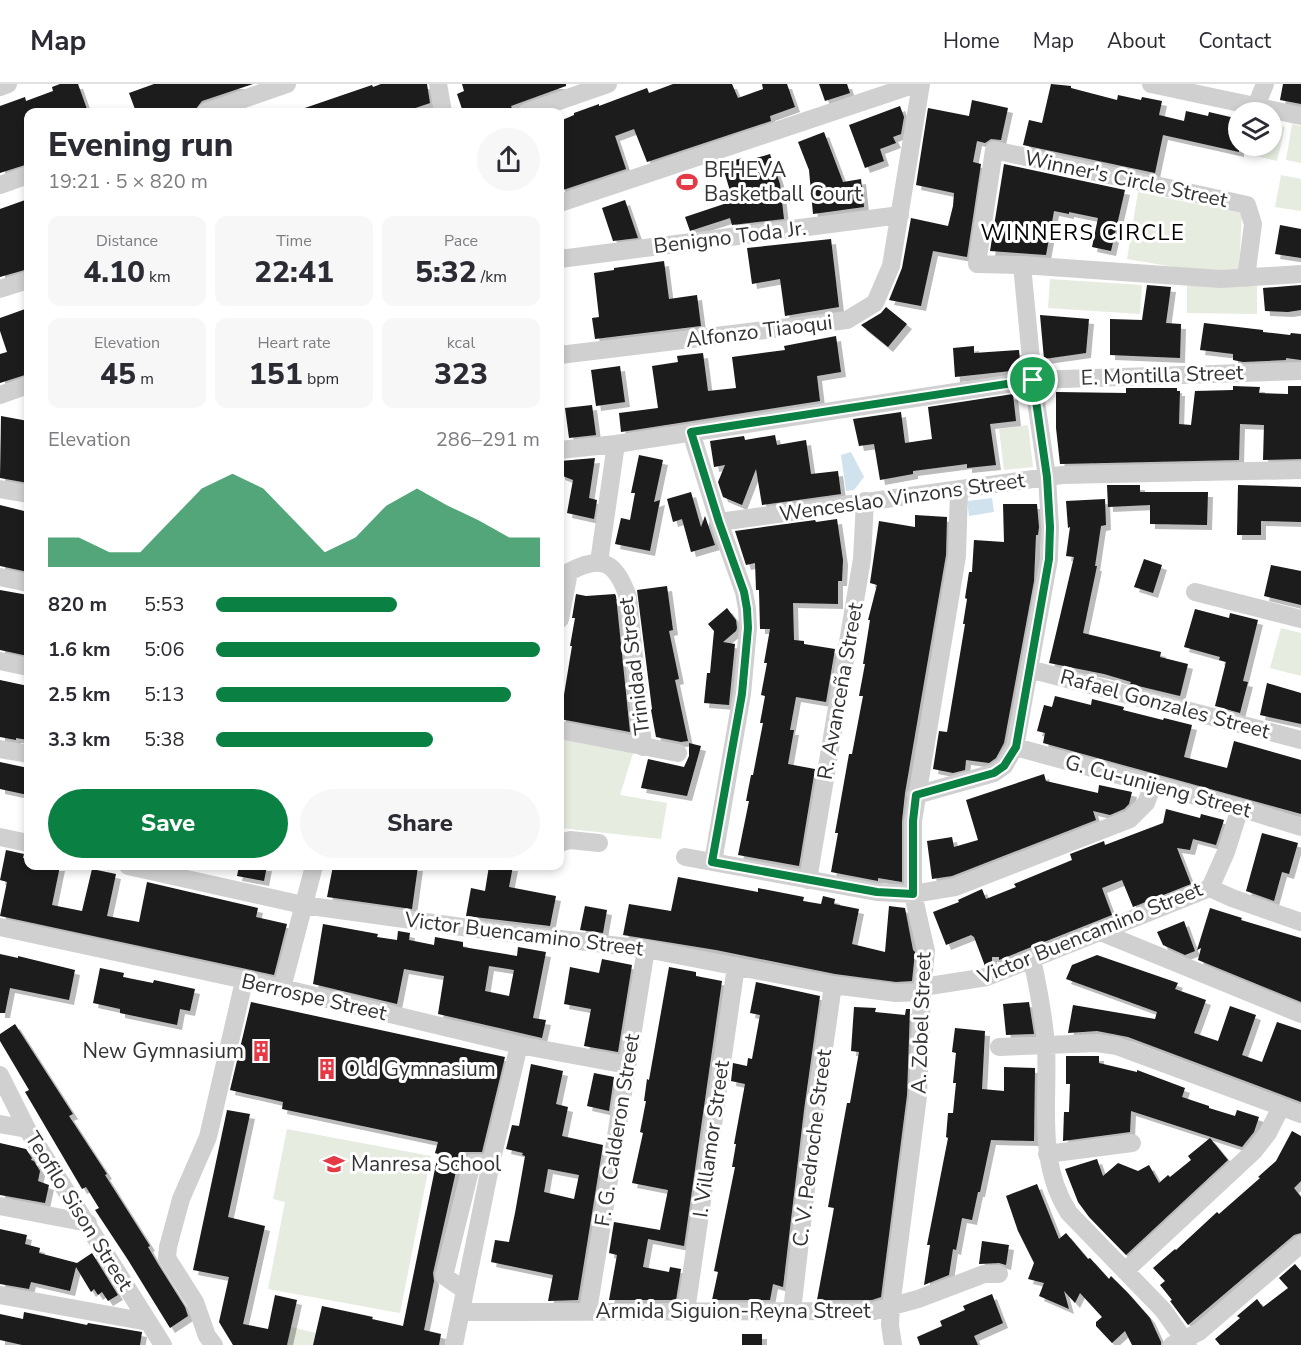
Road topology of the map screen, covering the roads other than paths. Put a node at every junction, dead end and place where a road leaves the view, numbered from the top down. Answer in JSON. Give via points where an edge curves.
{"nodes":[{"id":1,"x":8,"y":84,"type":"edge"},
{"id":2,"x":287,"y":84,"type":"edge"},
{"id":3,"x":438,"y":84,"type":"edge"},
{"id":4,"x":608,"y":84,"type":"edge"},
{"id":5,"x":916,"y":84,"type":"edge"},
{"id":6,"x":921,"y":84,"type":"edge"},
{"id":7,"x":1265,"y":84,"type":"edge"},
{"id":8,"x":1158,"y":85,"type":"edge"},
{"id":9,"x":0,"y":87,"type":"edge"},
{"id":10,"x":1237,"y":102,"type":"edge"},
{"id":11,"x":1258,"y":102,"type":"edge"},
{"id":12,"x":218,"y":108,"type":"edge"},
{"id":13,"x":442,"y":108,"type":"edge"},
{"id":14,"x":539,"y":108,"type":"edge"},
{"id":15,"x":1282,"y":112,"type":"edge"},
{"id":16,"x":1301,"y":116,"type":"edge"},
{"id":17,"x":24,"y":176,"type":"edge"},
{"id":18,"x":0,"y":185,"type":"edge"},
{"id":19,"x":564,"y":202,"type":"edge"},
{"id":20,"x":900,"y":215,"type":"junction"},
{"id":21,"x":564,"y":258,"type":"edge"},
{"id":22,"x":1022,"y":265,"type":"junction"},
{"id":23,"x":1301,"y":274,"type":"edge"},
{"id":24,"x":1246,"y":278,"type":"junction"},
{"id":25,"x":24,"y":281,"type":"edge"},
{"id":26,"x":0,"y":289,"type":"edge"},
{"id":27,"x":564,"y":354,"type":"edge"},
{"id":28,"x":1301,"y":371,"type":"edge"},
{"id":29,"x":1033,"y":380,"type":"junction"},
{"id":30,"x":24,"y":386,"type":"edge"},
{"id":31,"x":0,"y":395,"type":"edge"},
{"id":32,"x":691,"y":432,"type":"junction"},
{"id":33,"x":616,"y":444,"type":"junction"},
{"id":34,"x":564,"y":450,"type":"edge"},
{"id":35,"x":1301,"y":470,"type":"edge"},
{"id":36,"x":1047,"y":477,"type":"junction"},
{"id":37,"x":0,"y":489,"type":"edge"},
{"id":38,"x":959,"y":489,"type":"junction"},
{"id":39,"x":24,"y":493,"type":"edge"},
{"id":40,"x":865,"y":501,"type":"junction"},
{"id":41,"x":719,"y":522,"type":"junction"},
{"id":42,"x":599,"y":562,"type":"junction"},
{"id":43,"x":0,"y":578,"type":"edge"},
{"id":44,"x":24,"y":582,"type":"edge"},
{"id":45,"x":1195,"y":592,"type":"dead end"},
{"id":46,"x":564,"y":596,"type":"edge"},
{"id":47,"x":1301,"y":619,"type":"edge"},
{"id":48,"x":0,"y":661,"type":"edge"},
{"id":49,"x":24,"y":666,"type":"edge"},
{"id":50,"x":1029,"y":669,"type":"junction"},
{"id":51,"x":564,"y":731,"type":"edge"},
{"id":52,"x":1301,"y":740,"type":"edge"},
{"id":53,"x":643,"y":747,"type":"junction"},
{"id":54,"x":1016,"y":747,"type":"junction"},
{"id":55,"x":0,"y":749,"type":"edge"},
{"id":56,"x":24,"y":753,"type":"edge"},
{"id":57,"x":678,"y":753,"type":"dead end"},
{"id":58,"x":1153,"y":785,"type":"junction"},
{"id":59,"x":916,"y":795,"type":"junction"},
{"id":60,"x":1240,"y":808,"type":"junction"},
{"id":61,"x":1301,"y":826,"type":"edge"},
{"id":62,"x":0,"y":837,"type":"edge"},
{"id":63,"x":24,"y":842,"type":"edge"},
{"id":64,"x":564,"y":842,"type":"edge"},
{"id":65,"x":599,"y":843,"type":"dead end"},
{"id":66,"x":685,"y":857,"type":"dead end"},
{"id":67,"x":712,"y":862,"type":"junction"},
{"id":68,"x":146,"y":870,"type":"edge"},
{"id":69,"x":313,"y":870,"type":"edge"},
{"id":70,"x":808,"y":880,"type":"junction"},
{"id":71,"x":1210,"y":888,"type":"junction"},
{"id":72,"x":913,"y":894,"type":"junction"},
{"id":73,"x":303,"y":905,"type":"junction"},
{"id":74,"x":1301,"y":922,"type":"edge"},
{"id":75,"x":0,"y":927,"type":"edge"},
{"id":76,"x":1098,"y":931,"type":"junction"},
{"id":77,"x":646,"y":949,"type":"junction"},
{"id":78,"x":1032,"y":959,"type":"junction"},
{"id":79,"x":736,"y":966,"type":"junction"},
{"id":80,"x":244,"y":981,"type":"junction"},
{"id":81,"x":833,"y":985,"type":"junction"},
{"id":82,"x":282,"y":988,"type":"junction"},
{"id":83,"x":923,"y":989,"type":"junction"},
{"id":84,"x":1301,"y":1014,"type":"edge"},
{"id":85,"x":519,"y":1045,"type":"junction"},
{"id":86,"x":1046,"y":1045,"type":"junction"},
{"id":87,"x":999,"y":1047,"type":"dead end"},
{"id":88,"x":627,"y":1065,"type":"junction"},
{"id":89,"x":0,"y":1075,"type":"edge"},
{"id":90,"x":1281,"y":1107,"type":"junction"},
{"id":91,"x":1301,"y":1114,"type":"edge"},
{"id":92,"x":0,"y":1124,"type":"edge"},
{"id":93,"x":27,"y":1129,"type":"junction"},
{"id":94,"x":1132,"y":1143,"type":"dead end"},
{"id":95,"x":1047,"y":1154,"type":"junction"},
{"id":96,"x":0,"y":1206,"type":"edge"},
{"id":97,"x":87,"y":1223,"type":"junction"},
{"id":98,"x":1301,"y":1244,"type":"edge"},
{"id":99,"x":1125,"y":1271,"type":"junction"},
{"id":100,"x":999,"y":1274,"type":"dead end"},
{"id":101,"x":0,"y":1295,"type":"edge"},
{"id":102,"x":891,"y":1308,"type":"junction"},
{"id":103,"x":588,"y":1311,"type":"junction"},
{"id":104,"x":686,"y":1311,"type":"junction"},
{"id":105,"x":792,"y":1311,"type":"junction"},
{"id":106,"x":461,"y":1312,"type":"junction"},
{"id":107,"x":148,"y":1322,"type":"junction"},
{"id":108,"x":1182,"y":1343,"type":"edge"},
{"id":109,"x":163,"y":1345,"type":"edge"},
{"id":110,"x":214,"y":1345,"type":"edge"},
{"id":111,"x":454,"y":1345,"type":"edge"},
{"id":112,"x":893,"y":1345,"type":"edge"}],
"edges":[{"from":1,"to":9,"type":"street"},
{"from":2,"to":12,"type":"street"},
{"from":3,"to":13,"type":"street"},
{"from":4,"to":14,"type":"street"},
{"from":5,"to":19,"type":"street"},
{"from":6,"to":20,"type":"street","name":"Alfonzo Tiaoqui"},
{"from":7,"to":11,"type":"street"},
{"from":8,"to":10,"type":"street"},
{"from":15,"to":16,"type":"street"},
{"from":17,"to":18,"type":"street"},
{"from":20,"to":21,"type":"street","name":"Benigno Toda Jr."},
{"from":20,"to":27,"type":"street","name":"Alfonzo Tiaoqui","via":[[891,266],[875,303],[847,320]]},
{"from":22,"to":24,"type":"street","name":"Winner's Circle Street"},
{"from":22,"to":24,"type":"street","name":"Winner's Circle Street","via":[[977,264],[994,150],[1247,205],[1253,224]]},
{"from":22,"to":29,"type":"street"},
{"from":23,"to":24,"type":"street"},
{"from":25,"to":26,"type":"street"},
{"from":28,"to":29,"type":"street","name":"E. Montilla Street"},
{"from":29,"to":32,"type":"street","name":"E. Montilla Street"},
{"from":29,"to":36,"type":"street"},
{"from":30,"to":31,"type":"street"},
{"from":32,"to":33,"type":"street","name":"E. Montilla Street"},
{"from":32,"to":41,"type":"street"},
{"from":33,"to":34,"type":"street","name":"E. Montilla Street"},
{"from":33,"to":42,"type":"street"},
{"from":35,"to":36,"type":"street","name":"Wenceslao Vinzons Street"},
{"from":36,"to":38,"type":"street","name":"Wenceslao Vinzons Street"},
{"from":36,"to":50,"type":"street","via":[[1049,559]]},
{"from":37,"to":39,"type":"street"},
{"from":38,"to":40,"type":"street","name":"Wenceslao Vinzons Street"},
{"from":38,"to":59,"type":"street","name":"A. Zobel Street","via":[[957,556]]},
{"from":40,"to":41,"type":"street","name":"Wenceslao Vinzons Street"},
{"from":40,"to":70,"type":"street","name":"R. Avanceña Street","via":[[862,560]]},
{"from":41,"to":67,"type":"street","via":[[744,592],[748,628],[742,694]]},
{"from":42,"to":46,"type":"street","via":[[583,564],[568,572]]},
{"from":42,"to":53,"type":"street","name":"Trinidad Street","via":[[613,568],[628,597]]},
{"from":43,"to":44,"type":"street"},
{"from":45,"to":47,"type":"street"},
{"from":48,"to":49,"type":"street"},
{"from":50,"to":52,"type":"street","name":"Rafael Gonzales Street"},
{"from":50,"to":54,"type":"street"},
{"from":51,"to":53,"type":"street","name":"Trinidad Street"},
{"from":53,"to":57,"type":"street","name":"Trinidad Street"},
{"from":54,"to":58,"type":"street","name":"G. Cu-unijeng Street"},
{"from":54,"to":59,"type":"street","via":[[1004,766],[994,773]]},
{"from":55,"to":56,"type":"street"},
{"from":58,"to":60,"type":"street","name":"G. Cu-unijeng Street"},
{"from":58,"to":72,"type":"street","via":[[1146,803],[1130,819],[955,887]]},
{"from":59,"to":72,"type":"street","name":"A. Zobel Street"},
{"from":60,"to":61,"type":"street","name":"G. Cu-unijeng Street"},
{"from":60,"to":71,"type":"street","name":"Victor Buencamino Street"},
{"from":62,"to":63,"type":"street"},
{"from":64,"to":65,"type":"street"},
{"from":66,"to":67,"type":"street"},
{"from":67,"to":70,"type":"street"},
{"from":68,"to":73,"type":"street","name":"Victor Buencamino Street"},
{"from":69,"to":73,"type":"street"},
{"from":70,"to":72,"type":"street"},
{"from":71,"to":74,"type":"street"},
{"from":71,"to":76,"type":"street","name":"Victor Buencamino Street"},
{"from":72,"to":83,"type":"street","name":"A. Zobel Street","via":[[926,951]]},
{"from":73,"to":77,"type":"street","name":"Victor Buencamino Street"},
{"from":73,"to":82,"type":"street"},
{"from":75,"to":80,"type":"street","name":"Berrospe Street"},
{"from":76,"to":78,"type":"street","name":"Victor Buencamino Street"},
{"from":76,"to":84,"type":"street"},
{"from":77,"to":79,"type":"street","name":"Victor Buencamino Street"},
{"from":77,"to":88,"type":"street","name":"F. G. Calderon Street"},
{"from":78,"to":83,"type":"street","name":"Victor Buencamino Street","via":[[987,977]]},
{"from":78,"to":86,"type":"street"},
{"from":79,"to":81,"type":"street","name":"Victor Buencamino Street"},
{"from":79,"to":104,"type":"street","name":"I. Villamor Street"},
{"from":80,"to":82,"type":"street","name":"Berrospe Street"},
{"from":80,"to":110,"type":"street","via":[[208,1137],[181,1199],[167,1258],[195,1302]]},
{"from":81,"to":83,"type":"street","name":"Victor Buencamino Street","via":[[896,993]]},
{"from":81,"to":105,"type":"street","name":"C. V. Pedroche Street"},
{"from":82,"to":85,"type":"street","name":"Berrospe Street"},
{"from":83,"to":102,"type":"street","name":"A. Zobel Street","via":[[917,1106]]},
{"from":85,"to":88,"type":"street","name":"Berrospe Street"},
{"from":85,"to":106,"type":"street"},
{"from":86,"to":87,"type":"street"},
{"from":86,"to":90,"type":"street","via":[[1117,1046]]},
{"from":86,"to":95,"type":"street"},
{"from":88,"to":103,"type":"street","name":"F. G. Calderon Street"},
{"from":89,"to":93,"type":"street","name":"Teofilo Sison Street"},
{"from":90,"to":91,"type":"street"},
{"from":90,"to":99,"type":"street","via":[[1254,1151]]},
{"from":92,"to":93,"type":"street"},
{"from":93,"to":97,"type":"street","name":"Teofilo Sison Street"},
{"from":94,"to":95,"type":"street"},
{"from":95,"to":99,"type":"street","via":[[1058,1197]]},
{"from":96,"to":97,"type":"street"},
{"from":97,"to":107,"type":"street","name":"Teofilo Sison Street"},
{"from":98,"to":108,"type":"street"},
{"from":99,"to":108,"type":"street","via":[[1163,1310]]},
{"from":100,"to":102,"type":"street","name":"Armida Siguion-Reyna Street","via":[[984,1274]]},
{"from":101,"to":107,"type":"street"},
{"from":102,"to":105,"type":"street","name":"Armida Siguion-Reyna Street"},
{"from":102,"to":112,"type":"street","name":"A. Zobel Street"},
{"from":103,"to":104,"type":"street","name":"Armida Siguion-Reyna Street"},
{"from":103,"to":106,"type":"street","name":"Armida Siguion-Reyna Street"},
{"from":104,"to":105,"type":"street","name":"Armida Siguion-Reyna Street"},
{"from":106,"to":111,"type":"street"},
{"from":107,"to":109,"type":"street","name":"Teofilo Sison Street"}]}
